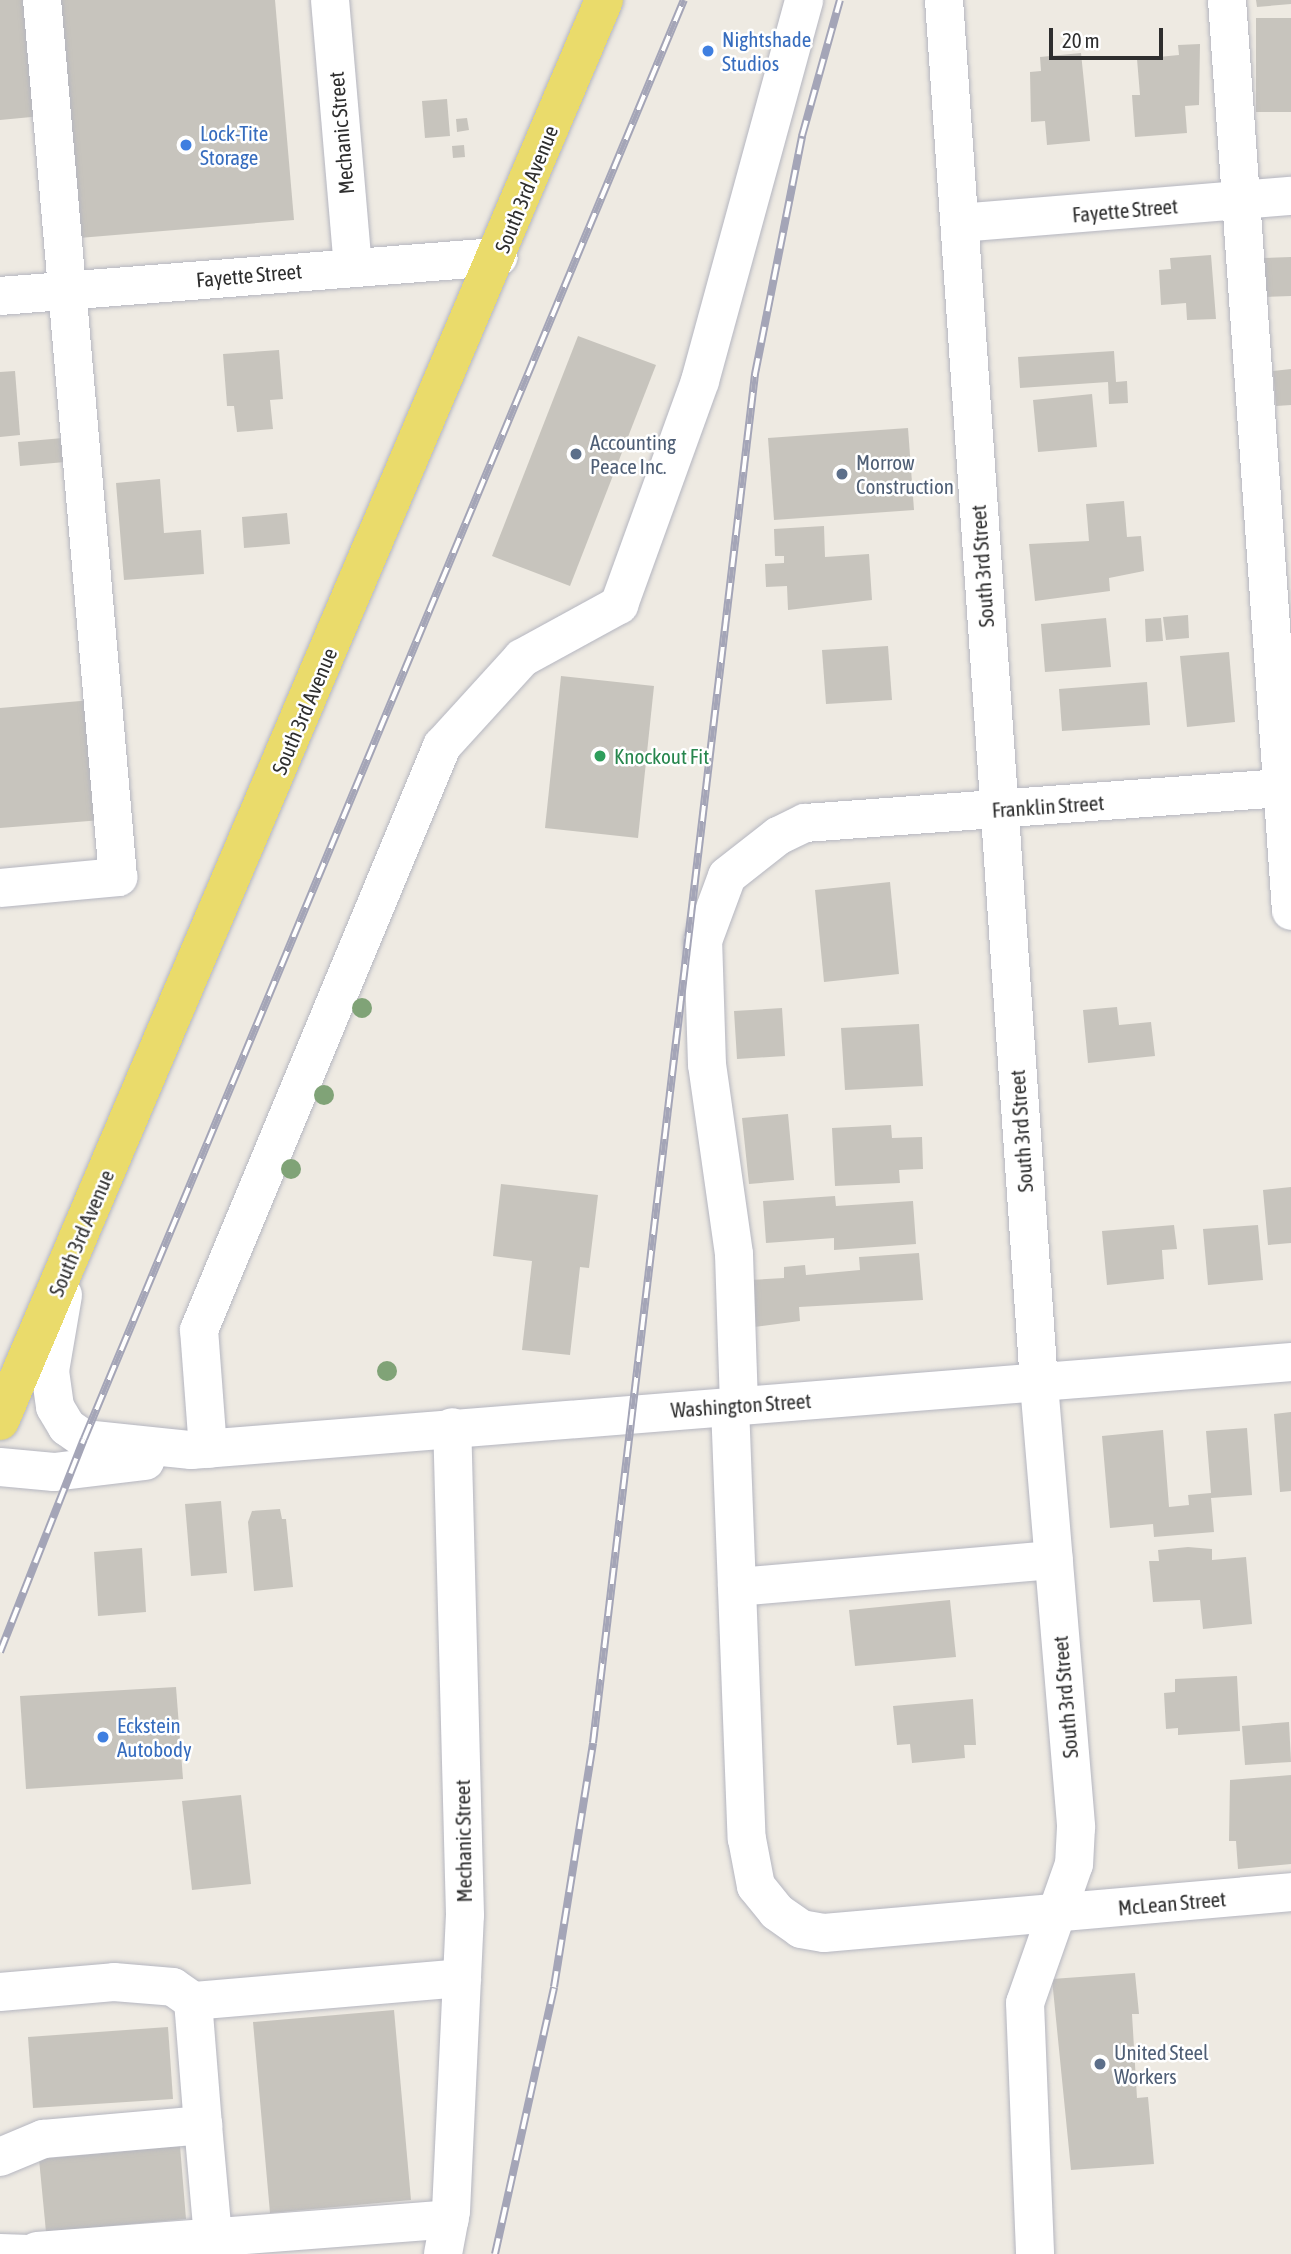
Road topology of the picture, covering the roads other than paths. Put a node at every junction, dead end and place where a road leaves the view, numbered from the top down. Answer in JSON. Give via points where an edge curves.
{"nodes":[{"id":1,"x":42,"y":0,"type":"edge"},
{"id":2,"x":330,"y":0,"type":"edge"},
{"id":3,"x":604,"y":0,"type":"edge"},
{"id":4,"x":804,"y":0,"type":"edge"},
{"id":5,"x":944,"y":0,"type":"edge"},
{"id":6,"x":1227,"y":0,"type":"edge"},
{"id":7,"x":1291,"y":197,"type":"edge"},
{"id":8,"x":1241,"y":200,"type":"junction"},
{"id":9,"x":960,"y":223,"type":"junction"},
{"id":10,"x":498,"y":257,"type":"junction"},
{"id":11,"x":353,"y":266,"type":"junction"},
{"id":12,"x":68,"y":290,"type":"junction"},
{"id":13,"x":0,"y":296,"type":"edge"},
{"id":14,"x":1286,"y":788,"type":"edge"},
{"id":15,"x":998,"y":811,"type":"junction"},
{"id":16,"x":805,"y":824,"type":"joint"},
{"id":17,"x":0,"y":888,"type":"edge"},
{"id":18,"x":1291,"y":911,"type":"edge"},
{"id":19,"x":73,"y":1252,"type":"junction"},
{"id":20,"x":1291,"y":1362,"type":"edge"},
{"id":21,"x":1039,"y":1384,"type":"junction"},
{"id":22,"x":734,"y":1406,"type":"junction"},
{"id":23,"x":0,"y":1421,"type":"edge"},
{"id":24,"x":452,"y":1427,"type":"junction"},
{"id":25,"x":200,"y":1449,"type":"junction"},
{"id":26,"x":0,"y":1467,"type":"edge"},
{"id":27,"x":1054,"y":1560,"type":"junction"},
{"id":28,"x":737,"y":1587,"type":"junction"},
{"id":29,"x":1291,"y":1892,"type":"edge"},
{"id":30,"x":1053,"y":1914,"type":"junction"},
{"id":31,"x":462,"y":1978,"type":"junction"},
{"id":32,"x":0,"y":1992,"type":"edge"},
{"id":33,"x":193,"y":2001,"type":"junction"},
{"id":34,"x":204,"y":2125,"type":"junction"},
{"id":35,"x":0,"y":2157,"type":"edge"},
{"id":36,"x":447,"y":2237,"type":"edge"},
{"id":37,"x":213,"y":2238,"type":"junction"},
{"id":38,"x":25,"y":2253,"type":"edge"},
{"id":39,"x":1035,"y":2254,"type":"edge"}],
"edges":[{"from":1,"to":12,"type":"street"},
{"from":2,"to":11,"type":"street","name":"Mechanic Street"},
{"from":3,"to":10,"type":"main road","name":"South 3rd Avenue"},
{"from":4,"to":25,"type":"street","via":[[700,381],[620,605],[522,658],[442,746],[199,1330]]},
{"from":5,"to":9,"type":"street","name":"South 3rd Street"},
{"from":6,"to":8,"type":"street"},
{"from":7,"to":8,"type":"street","name":"Fayette Street"},
{"from":8,"to":9,"type":"street","name":"Fayette Street"},
{"from":8,"to":14,"type":"street"},
{"from":9,"to":15,"type":"street","name":"South 3rd Street"},
{"from":10,"to":11,"type":"street","name":"Fayette Street"},
{"from":10,"to":19,"type":"main road","name":"South 3rd Avenue"},
{"from":11,"to":12,"type":"street","name":"Fayette Street"},
{"from":12,"to":13,"type":"street","name":"Fayette Street"},
{"from":12,"to":17,"type":"street","via":[[118,877]]},
{"from":14,"to":15,"type":"street","name":"Franklin Street"},
{"from":14,"to":18,"type":"street"},
{"from":15,"to":16,"type":"street","name":"Franklin Street"},
{"from":15,"to":21,"type":"street","name":"South 3rd Street"},
{"from":16,"to":22,"type":"street","name":"McLean Street","via":[[778,836],[727,876],[703,941],[708,1065],[734,1254]]},
{"from":19,"to":23,"type":"main road","name":"South 3rd Avenue"},
{"from":19,"to":25,"type":"street","name":"Washington Street","via":[[50,1371],[55,1407],[67,1427],[84,1439]]},
{"from":20,"to":21,"type":"street","name":"Washington Street"},
{"from":21,"to":22,"type":"street","name":"Washington Street"},
{"from":21,"to":27,"type":"street","name":"South 3rd Street"},
{"from":22,"to":24,"type":"street","name":"Washington Street"},
{"from":22,"to":28,"type":"street","name":"McLean Street"},
{"from":24,"to":25,"type":"street","name":"Washington Street"},
{"from":24,"to":31,"type":"street","name":"Mechanic Street"},
{"from":25,"to":26,"type":"street","name":"Washington Street","via":[[71,1471]]},
{"from":27,"to":28,"type":"street"},
{"from":27,"to":30,"type":"street","name":"South 3rd Street","via":[[1076,1827],[1074,1864]]},
{"from":28,"to":30,"type":"street","name":"McLean Street","via":[[747,1839],[756,1886],[777,1912],[801,1929],[824,1933]]},
{"from":29,"to":30,"type":"street","name":"McLean Street"},
{"from":30,"to":39,"type":"street","name":"South 3rd Street","via":[[1025,2003]]},
{"from":31,"to":33,"type":"street"},
{"from":31,"to":36,"type":"street","name":"Mechanic Street"},
{"from":32,"to":33,"type":"street","via":[[114,1982],[173,1987]]},
{"from":33,"to":34,"type":"street"},
{"from":34,"to":35,"type":"street","via":[[43,2139]]},
{"from":34,"to":37,"type":"street"},
{"from":36,"to":37,"type":"street"},
{"from":37,"to":38,"type":"street"}]}
